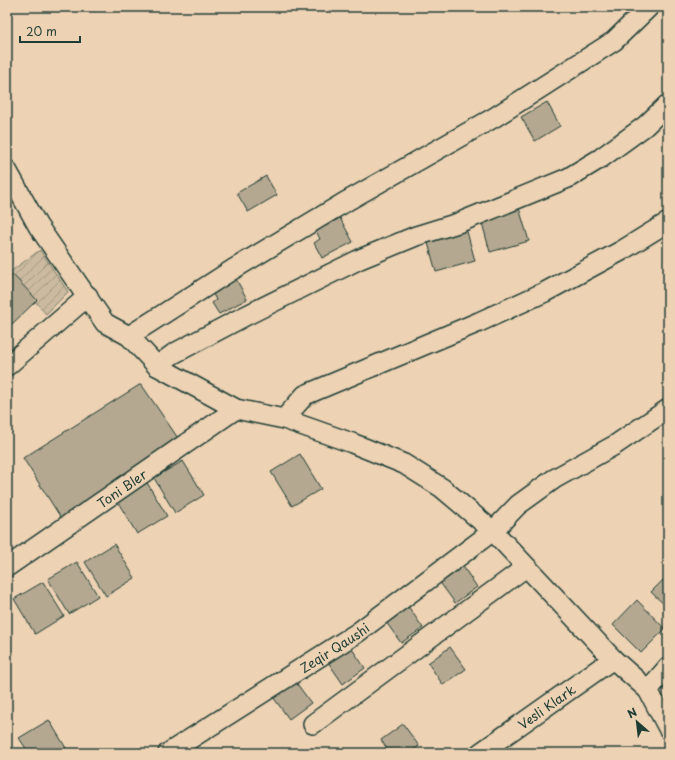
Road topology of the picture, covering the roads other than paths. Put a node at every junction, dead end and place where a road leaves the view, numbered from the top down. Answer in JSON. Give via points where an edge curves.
{"nodes":[{"id":1,"x":649,"y":7,"type":"edge"},
{"id":2,"x":668,"y":104,"type":"edge"},
{"id":3,"x":7,"y":170,"type":"edge"},
{"id":4,"x":668,"y":222,"type":"edge"},
{"id":5,"x":88,"y":296,"type":"junction"},
{"id":6,"x":129,"y":336,"type":"junction"},
{"id":7,"x":7,"y":366,"type":"edge"},
{"id":8,"x":157,"y":366,"type":"junction"},
{"id":9,"x":236,"y":409,"type":"junction"},
{"id":10,"x":668,"y":409,"type":"edge"},
{"id":11,"x":284,"y":419,"type":"junction"},
{"id":12,"x":493,"y":531,"type":"junction"},
{"id":13,"x":7,"y":567,"type":"edge"},
{"id":14,"x":526,"y":568,"type":"junction"},
{"id":15,"x":613,"y":660,"type":"junction"},
{"id":16,"x":668,"y":667,"type":"edge"},
{"id":17,"x":648,"y":690,"type":"junction"},
{"id":18,"x":313,"y":724,"type":"dead end"},
{"id":19,"x":668,"y":728,"type":"edge"},
{"id":20,"x":168,"y":753,"type":"edge"},
{"id":21,"x":480,"y":753,"type":"edge"}],
"edges":[{"from":1,"to":6,"type":"street","via":[[614,41],[501,113],[239,266]]},
{"from":2,"to":8,"type":"street","via":[[645,126],[568,178],[458,223],[416,236],[360,259],[224,327],[173,354]]},
{"from":3,"to":5,"type":"street","via":[[38,226]]},
{"from":4,"to":11,"type":"street","via":[[621,252],[545,292],[305,395]]},
{"from":5,"to":6,"type":"street","via":[[105,323]]},
{"from":5,"to":7,"type":"street"},
{"from":6,"to":8,"type":"street"},
{"from":8,"to":9,"type":"street"},
{"from":9,"to":11,"type":"street"},
{"from":9,"to":13,"type":"street","name":"Toni Bler"},
{"from":10,"to":12,"type":"street","name":"Zeqir Qaushi","via":[[615,444],[554,479],[518,505]]},
{"from":11,"to":12,"type":"street","via":[[404,464],[442,488]]},
{"from":12,"to":14,"type":"street"},
{"from":12,"to":20,"type":"street","name":"Zeqir Qaushi","via":[[357,633]]},
{"from":14,"to":15,"type":"street"},
{"from":14,"to":18,"type":"street"},
{"from":15,"to":17,"type":"street"},
{"from":15,"to":21,"type":"street","name":"Vesli Klark"},
{"from":16,"to":17,"type":"street"},
{"from":17,"to":19,"type":"street"}]}
